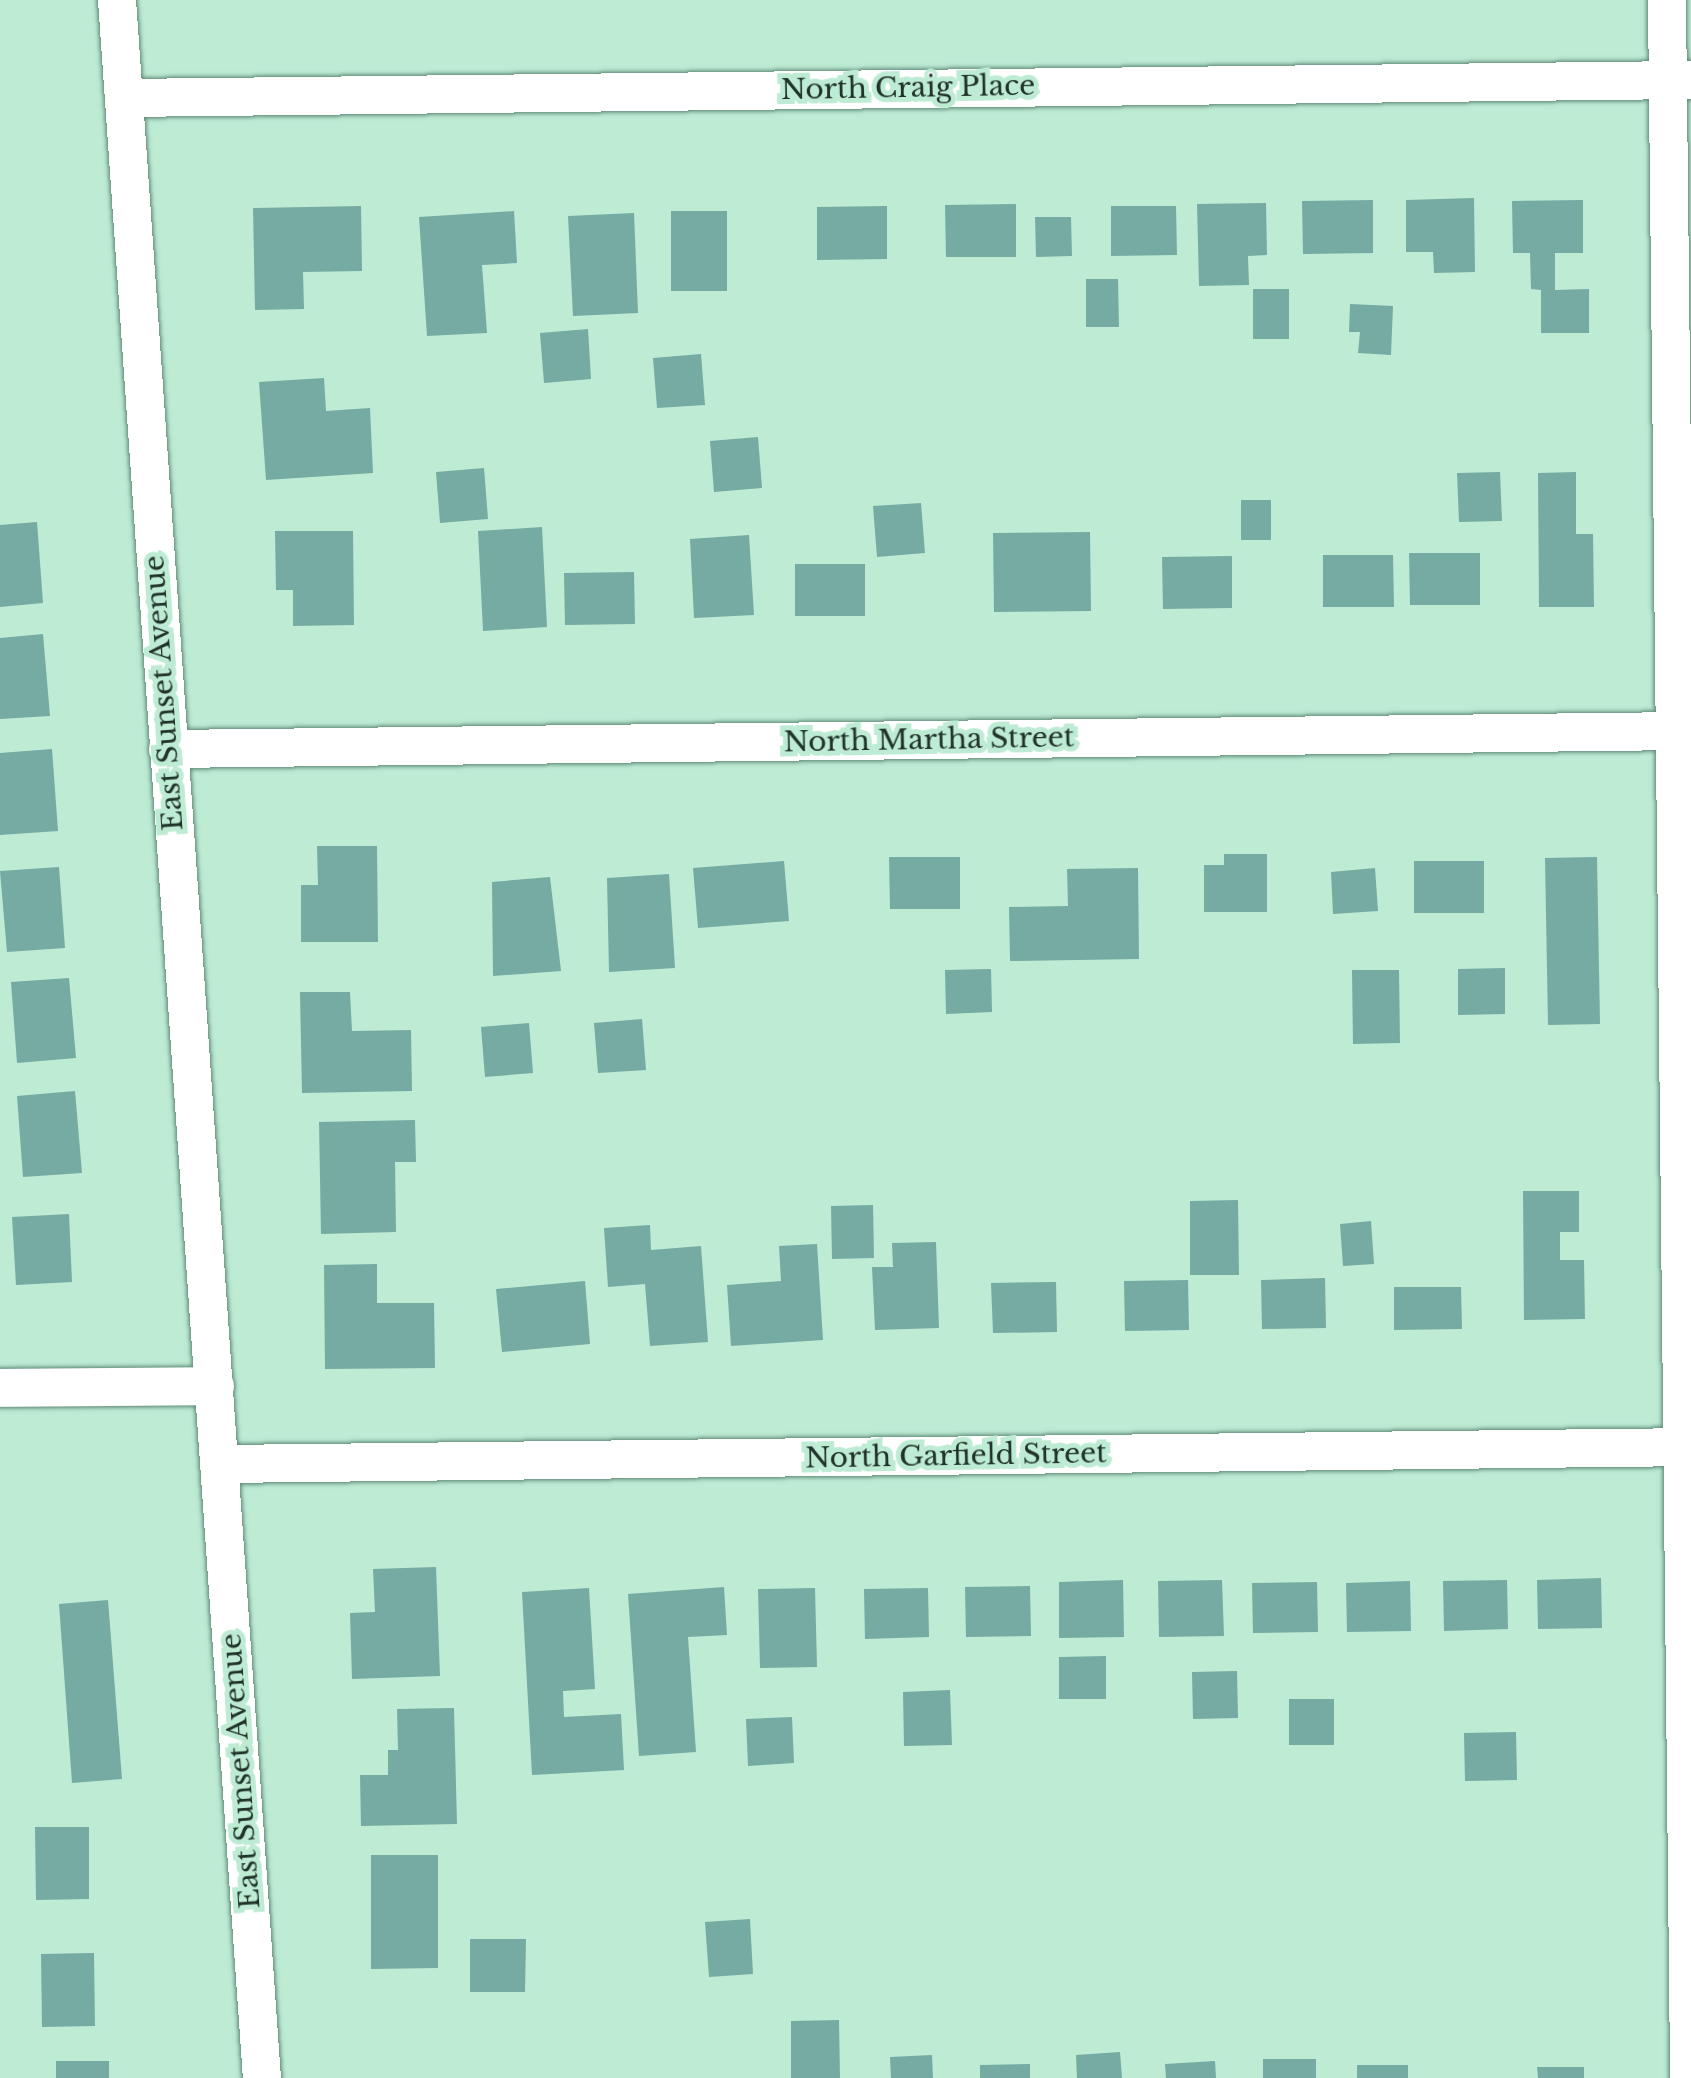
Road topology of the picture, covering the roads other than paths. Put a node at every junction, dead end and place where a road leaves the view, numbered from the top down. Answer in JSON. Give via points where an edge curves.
{"nodes":[{"id":1,"x":117,"y":0,"type":"edge"},
{"id":2,"x":1668,"y":0,"type":"edge"},
{"id":3,"x":1680,"y":80,"type":"edge"},
{"id":4,"x":124,"y":98,"type":"junction"},
{"id":5,"x":1684,"y":732,"type":"edge"},
{"id":6,"x":168,"y":749,"type":"junction"},
{"id":7,"x":215,"y":1386,"type":"junction"},
{"id":8,"x":0,"y":1388,"type":"edge"},
{"id":9,"x":1688,"y":1447,"type":"edge"},
{"id":10,"x":221,"y":1464,"type":"junction"},
{"id":11,"x":262,"y":2078,"type":"edge"},
{"id":12,"x":1689,"y":2078,"type":"edge"}],
"edges":[{"from":1,"to":4,"type":"street","name":"East Sunset Avenue"},
{"from":2,"to":3,"type":"street"},
{"from":3,"to":4,"type":"street","name":"North Craig Place"},
{"from":3,"to":5,"type":"street"},
{"from":4,"to":6,"type":"street","name":"East Sunset Avenue"},
{"from":5,"to":6,"type":"street","name":"North Martha Street"},
{"from":5,"to":9,"type":"street"},
{"from":6,"to":7,"type":"street","name":"East Sunset Avenue"},
{"from":7,"to":8,"type":"street"},
{"from":7,"to":10,"type":"street","name":"East Sunset Avenue"},
{"from":9,"to":10,"type":"street","name":"North Garfield Street"},
{"from":9,"to":12,"type":"street"},
{"from":10,"to":11,"type":"street","name":"East Sunset Avenue"}]}
